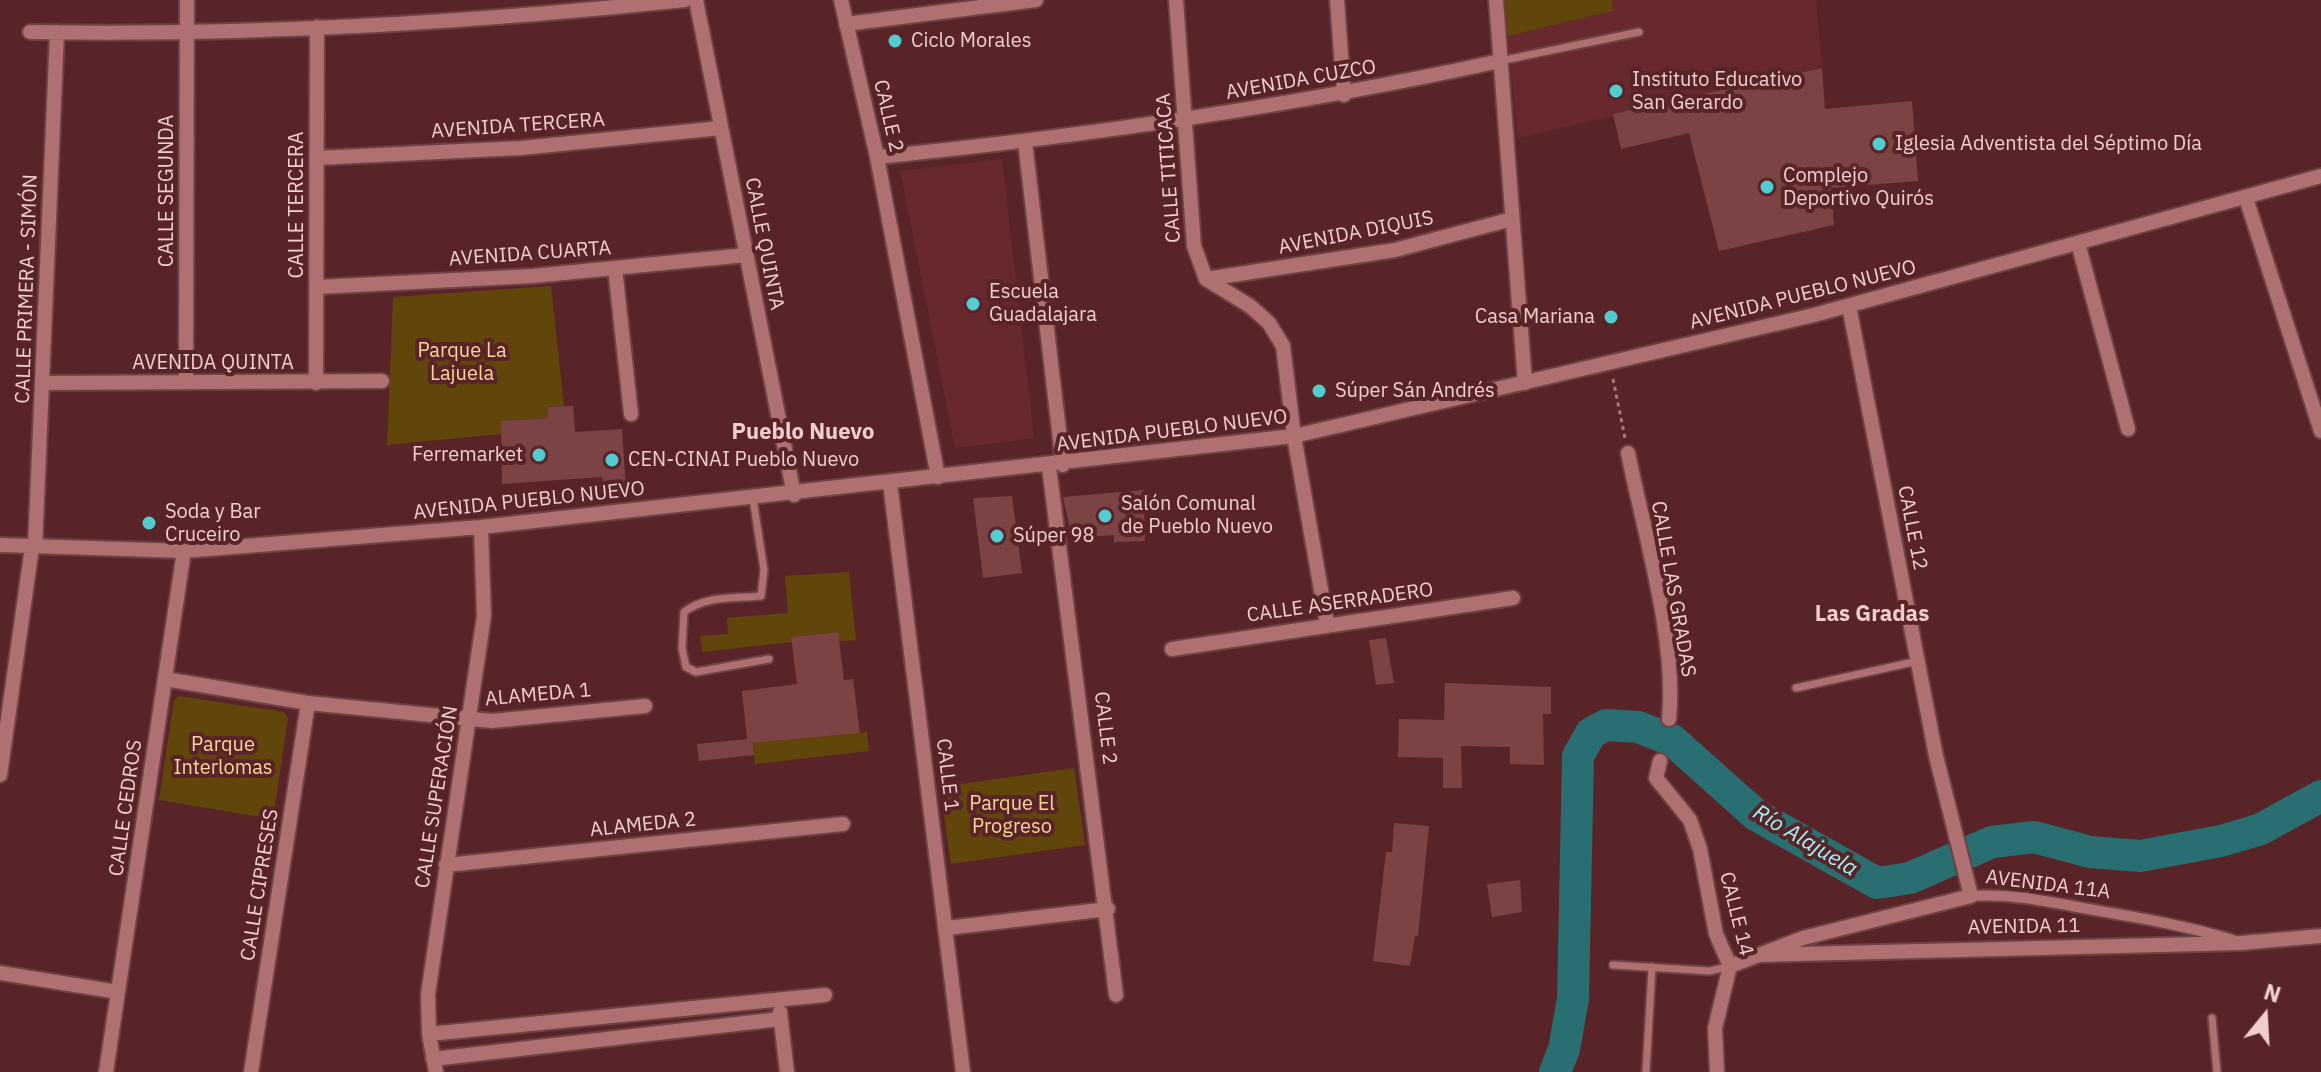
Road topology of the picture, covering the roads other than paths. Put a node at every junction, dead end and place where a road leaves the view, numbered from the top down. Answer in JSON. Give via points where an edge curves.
{"nodes":[{"id":1,"x":187,"y":0,"type":"edge"},
{"id":2,"x":685,"y":0,"type":"edge"},
{"id":3,"x":696,"y":0,"type":"edge"},
{"id":4,"x":841,"y":0,"type":"edge"},
{"id":5,"x":1036,"y":0,"type":"edge"},
{"id":6,"x":1176,"y":0,"type":"edge"},
{"id":7,"x":1337,"y":0,"type":"edge"},
{"id":8,"x":1496,"y":0,"type":"edge"},
{"id":9,"x":846,"y":24,"type":"junction"},
{"id":10,"x":317,"y":27,"type":"junction"},
{"id":11,"x":30,"y":32,"type":"dead end"},
{"id":12,"x":57,"y":32,"type":"junction"},
{"id":13,"x":187,"y":32,"type":"junction"},
{"id":14,"x":1639,"y":32,"type":"dead end"},
{"id":15,"x":1500,"y":61,"type":"junction"},
{"id":16,"x":1344,"y":95,"type":"junction"},
{"id":17,"x":1185,"y":120,"type":"junction"},
{"id":18,"x":721,"y":128,"type":"junction"},
{"id":19,"x":1025,"y":142,"type":"junction"},
{"id":20,"x":877,"y":157,"type":"junction"},
{"id":21,"x":317,"y":158,"type":"junction"},
{"id":22,"x":2321,"y":176,"type":"edge"},
{"id":23,"x":2246,"y":198,"type":"junction"},
{"id":24,"x":1512,"y":219,"type":"junction"},
{"id":25,"x":2078,"y":243,"type":"junction"},
{"id":26,"x":746,"y":255,"type":"junction"},
{"id":27,"x":615,"y":268,"type":"junction"},
{"id":28,"x":1206,"y":279,"type":"junction"},
{"id":29,"x":317,"y":287,"type":"junction"},
{"id":30,"x":1849,"y":306,"type":"junction"},
{"id":31,"x":382,"y":381,"type":"dead end"},
{"id":32,"x":186,"y":382,"type":"junction"},
{"id":33,"x":43,"y":383,"type":"junction"},
{"id":34,"x":316,"y":383,"type":"junction"},
{"id":35,"x":1525,"y":383,"type":"junction"},
{"id":36,"x":631,"y":414,"type":"dead end"},
{"id":37,"x":2128,"y":429,"type":"dead end"},
{"id":38,"x":2321,"y":431,"type":"edge"},
{"id":39,"x":1294,"y":436,"type":"junction"},
{"id":40,"x":1628,"y":453,"type":"road end"},
{"id":41,"x":1056,"y":466,"type":"junction"},
{"id":42,"x":938,"y":477,"type":"junction"},
{"id":43,"x":890,"y":483,"type":"junction"},
{"id":44,"x":794,"y":495,"type":"junction"},
{"id":45,"x":753,"y":499,"type":"junction"},
{"id":46,"x":481,"y":527,"type":"junction"},
{"id":47,"x":0,"y":545,"type":"edge"},
{"id":48,"x":34,"y":547,"type":"junction"},
{"id":49,"x":184,"y":551,"type":"junction"},
{"id":50,"x":1513,"y":598,"type":"dead end"},
{"id":51,"x":1327,"y":624,"type":"junction"},
{"id":52,"x":1172,"y":649,"type":"dead end"},
{"id":53,"x":769,"y":659,"type":"dead end"},
{"id":54,"x":1918,"y":661,"type":"junction"},
{"id":55,"x":165,"y":679,"type":"junction"},
{"id":56,"x":1796,"y":688,"type":"dead end"},
{"id":57,"x":308,"y":703,"type":"junction"},
{"id":58,"x":645,"y":706,"type":"dead end"},
{"id":59,"x":1669,"y":719,"type":"dead end"},
{"id":60,"x":468,"y":720,"type":"junction"},
{"id":61,"x":1660,"y":761,"type":"dead end"},
{"id":62,"x":0,"y":775,"type":"edge"},
{"id":63,"x":843,"y":824,"type":"dead end"},
{"id":64,"x":446,"y":865,"type":"junction"},
{"id":65,"x":1971,"y":896,"type":"junction"},
{"id":66,"x":1108,"y":909,"type":"junction"},
{"id":67,"x":947,"y":928,"type":"junction"},
{"id":68,"x":2321,"y":936,"type":"edge"},
{"id":69,"x":2241,"y":943,"type":"junction"},
{"id":70,"x":1759,"y":955,"type":"junction"},
{"id":71,"x":1613,"y":965,"type":"dead end"},
{"id":72,"x":1730,"y":966,"type":"junction"},
{"id":73,"x":1652,"y":967,"type":"junction"},
{"id":74,"x":0,"y":973,"type":"edge"},
{"id":75,"x":118,"y":992,"type":"junction"},
{"id":76,"x":825,"y":995,"type":"dead end"},
{"id":77,"x":1116,"y":995,"type":"dead end"},
{"id":78,"x":778,"y":1000,"type":"junction"},
{"id":79,"x":2212,"y":1018,"type":"dead end"},
{"id":80,"x":780,"y":1019,"type":"junction"},
{"id":81,"x":429,"y":1034,"type":"junction"},
{"id":82,"x":434,"y":1066,"type":"edge"},
{"id":83,"x":106,"y":1072,"type":"edge"},
{"id":84,"x":251,"y":1072,"type":"edge"},
{"id":85,"x":787,"y":1072,"type":"edge"},
{"id":86,"x":963,"y":1072,"type":"edge"},
{"id":87,"x":1646,"y":1072,"type":"edge"},
{"id":88,"x":1717,"y":1072,"type":"edge"},
{"id":89,"x":2217,"y":1072,"type":"edge"}],
"edges":[{"from":1,"to":13,"type":"street","name":"CALLE SEGUNDA"},
{"from":2,"to":10,"type":"street","via":[[509,18]]},
{"from":3,"to":18,"type":"street","name":"CALLE QUINTA"},
{"from":4,"to":9,"type":"street","name":"CALLE 2"},
{"from":5,"to":9,"type":"street"},
{"from":6,"to":17,"type":"street","name":"CALLE TITICACA"},
{"from":7,"to":16,"type":"street"},
{"from":8,"to":15,"type":"street"},
{"from":9,"to":20,"type":"street","name":"CALLE 2"},
{"from":10,"to":13,"type":"street"},
{"from":10,"to":21,"type":"street","name":"CALLE TERCERA"},
{"from":11,"to":12,"type":"street"},
{"from":12,"to":13,"type":"street"},
{"from":12,"to":33,"type":"street","name":"CALLE PRIMERA - SIMÓN"},
{"from":13,"to":32,"type":"street","name":"CALLE SEGUNDA"},
{"from":14,"to":15,"type":"lane"},
{"from":15,"to":16,"type":"street","name":"AVENIDA CUZCO"},
{"from":15,"to":24,"type":"street"},
{"from":16,"to":17,"type":"street","name":"AVENIDA CUZCO"},
{"from":17,"to":19,"type":"street","name":"AVENIDA CUZCO"},
{"from":17,"to":28,"type":"street","name":"CALLE TITICACA","via":[[1194,246]]},
{"from":18,"to":21,"type":"street","name":"AVENIDA TERCERA","via":[[521,148]]},
{"from":18,"to":26,"type":"street","name":"CALLE QUINTA"},
{"from":19,"to":20,"type":"street","name":"AVENIDA CUZCO"},
{"from":19,"to":41,"type":"street"},
{"from":20,"to":42,"type":"street","name":"CALLE 2"},
{"from":21,"to":29,"type":"street","name":"CALLE TERCERA"},
{"from":22,"to":23,"type":"street","name":"AVENIDA PUEBLO NUEVO"},
{"from":23,"to":25,"type":"street","name":"AVENIDA PUEBLO NUEVO"},
{"from":23,"to":38,"type":"street"},
{"from":24,"to":28,"type":"street","name":"AVENIDA DIQUIS","via":[[1395,250]]},
{"from":24,"to":35,"type":"street"},
{"from":25,"to":30,"type":"street","name":"AVENIDA PUEBLO NUEVO"},
{"from":25,"to":37,"type":"street"},
{"from":26,"to":27,"type":"street","name":"AVENIDA CUARTA"},
{"from":26,"to":44,"type":"street","name":"CALLE QUINTA"},
{"from":27,"to":29,"type":"street","name":"AVENIDA CUARTA"},
{"from":27,"to":36,"type":"street"},
{"from":28,"to":39,"type":"street","via":[[1250,306],[1283,346]]},
{"from":29,"to":34,"type":"street","name":"CALLE TERCERA"},
{"from":30,"to":35,"type":"street","name":"AVENIDA PUEBLO NUEVO"},
{"from":30,"to":54,"type":"street","name":"CALLE 12"},
{"from":31,"to":34,"type":"street","name":"AVENIDA QUINTA"},
{"from":32,"to":33,"type":"street","name":"AVENIDA QUINTA"},
{"from":32,"to":34,"type":"street","name":"AVENIDA QUINTA"},
{"from":33,"to":48,"type":"street","name":"CALLE PRIMERA - SIMÓN"},
{"from":35,"to":39,"type":"street","name":"AVENIDA PUEBLO NUEVO"},
{"from":39,"to":41,"type":"street","name":"AVENIDA PUEBLO NUEVO"},
{"from":39,"to":51,"type":"street"},
{"from":40,"to":59,"type":"street","name":"CALLE LAS GRADAS","via":[[1660,608],[1672,693]]},
{"from":41,"to":42,"type":"street","name":"AVENIDA PUEBLO NUEVO"},
{"from":41,"to":66,"type":"street","name":"CALLE 2"},
{"from":42,"to":43,"type":"street","name":"AVENIDA PUEBLO NUEVO"},
{"from":43,"to":44,"type":"street","name":"AVENIDA PUEBLO NUEVO"},
{"from":43,"to":67,"type":"street","name":"CALLE 1"},
{"from":44,"to":45,"type":"street","name":"AVENIDA PUEBLO NUEVO"},
{"from":45,"to":46,"type":"street","name":"AVENIDA PUEBLO NUEVO"},
{"from":45,"to":53,"type":"lane","via":[[764,570],[761,596],[693,605],[684,612],[682,648],[686,667],[696,672]]},
{"from":46,"to":49,"type":"street","name":"AVENIDA PUEBLO NUEVO"},
{"from":46,"to":60,"type":"street","name":"CALLE SUPERACIÓN","via":[[485,607]]},
{"from":47,"to":48,"type":"street","name":"AVENIDA PUEBLO NUEVO"},
{"from":48,"to":49,"type":"street","name":"AVENIDA PUEBLO NUEVO"},
{"from":48,"to":62,"type":"street"},
{"from":49,"to":55,"type":"street","name":"CALLE CEDROS"},
{"from":50,"to":51,"type":"street","name":"CALLE ASERRADERO"},
{"from":51,"to":52,"type":"street","name":"CALLE ASERRADERO"},
{"from":54,"to":56,"type":"lane"},
{"from":54,"to":65,"type":"street","name":"CALLE 12"},
{"from":55,"to":57,"type":"street","name":"ALAMEDA 1"},
{"from":55,"to":75,"type":"street","name":"CALLE CEDROS"},
{"from":57,"to":60,"type":"street","name":"ALAMEDA 1"},
{"from":57,"to":84,"type":"street","name":"CALLE CIPRESES"},
{"from":58,"to":60,"type":"street","name":"ALAMEDA 1"},
{"from":60,"to":64,"type":"street","name":"CALLE SUPERACIÓN"},
{"from":61,"to":72,"type":"street","name":"CALLE 14","via":[[1656,778],[1690,820],[1700,849],[1716,934]]},
{"from":63,"to":64,"type":"street","name":"ALAMEDA 2"},
{"from":64,"to":81,"type":"street","name":"CALLE SUPERACIÓN","via":[[428,994]]},
{"from":65,"to":69,"type":"street","name":"AVENIDA 11A","via":[[1992,894],[2064,905],[2193,928]]},
{"from":65,"to":70,"type":"street","name":"AVENIDA 11A","via":[[1803,938]]},
{"from":66,"to":67,"type":"street"},
{"from":66,"to":77,"type":"street","name":"CALLE 2"},
{"from":67,"to":86,"type":"street","name":"CALLE 1"},
{"from":68,"to":69,"type":"street","name":"AVENIDA 11"},
{"from":69,"to":70,"type":"street","name":"AVENIDA 11"},
{"from":70,"to":72,"type":"street","name":"AVENIDA 11"},
{"from":71,"to":73,"type":"lane"},
{"from":72,"to":73,"type":"lane","via":[[1710,971]]},
{"from":72,"to":88,"type":"street","name":"CALLE 14","via":[[1715,1028]]},
{"from":73,"to":87,"type":"lane"},
{"from":74,"to":75,"type":"street"},
{"from":75,"to":83,"type":"street","name":"CALLE CEDROS"},
{"from":76,"to":78,"type":"street"},
{"from":78,"to":80,"type":"street"},
{"from":78,"to":81,"type":"street"},
{"from":79,"to":89,"type":"lane"},
{"from":80,"to":82,"type":"street"},
{"from":80,"to":85,"type":"street"},
{"from":81,"to":82,"type":"street","name":"CALLE SUPERACIÓN"}]}
